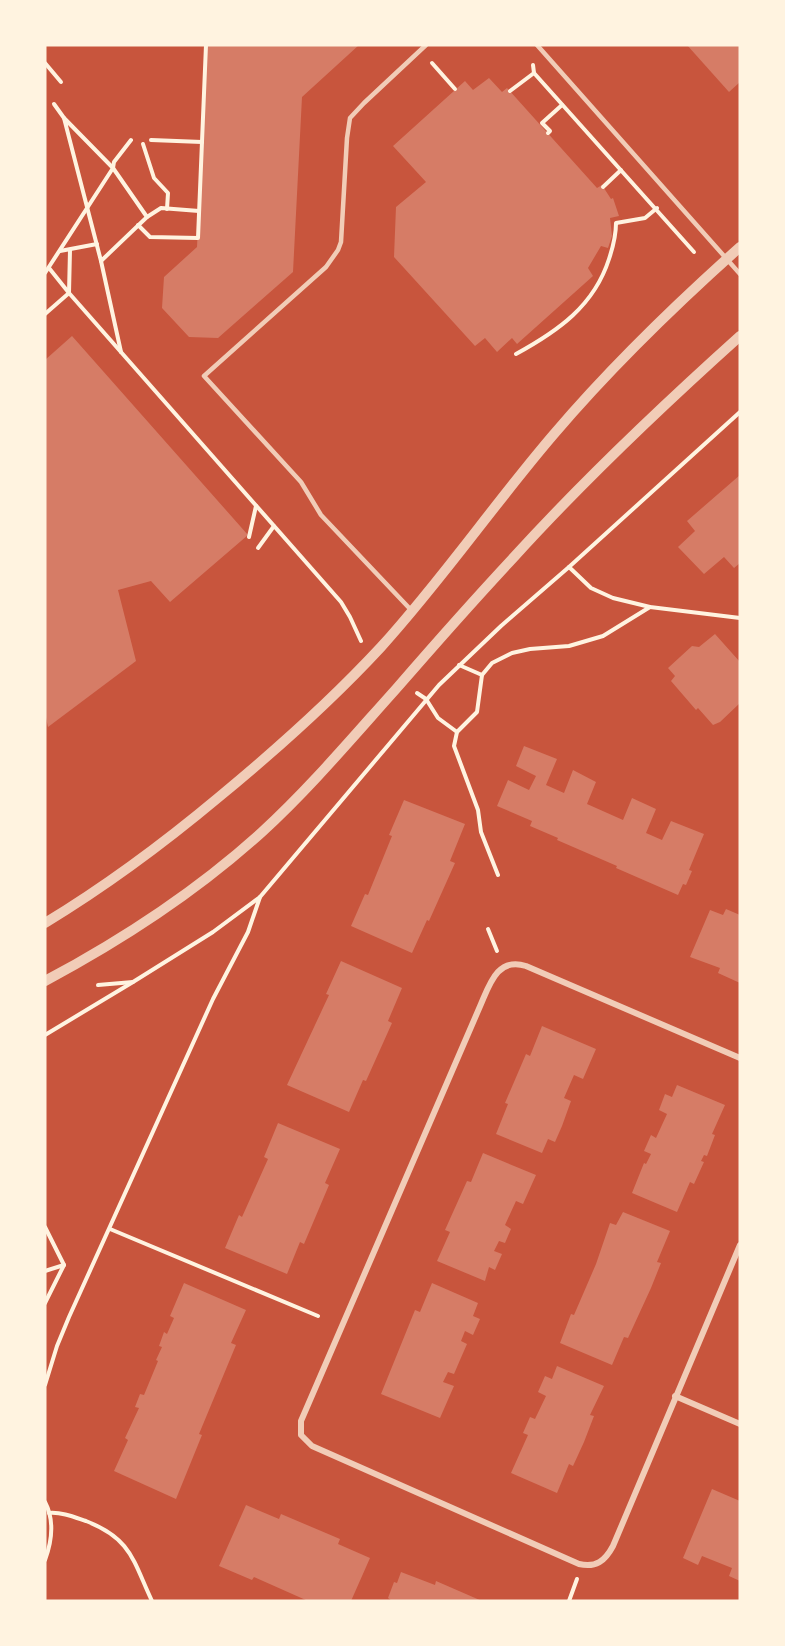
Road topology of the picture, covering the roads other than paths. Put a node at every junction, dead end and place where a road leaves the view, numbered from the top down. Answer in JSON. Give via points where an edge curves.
{"nodes":[{"id":1,"x":426,"y":45,"type":"edge"},
{"id":2,"x":537,"y":45,"type":"edge"},
{"id":3,"x":740,"y":247,"type":"edge"},
{"id":4,"x":726,"y":259,"type":"junction"},
{"id":5,"x":740,"y":274,"type":"edge"},
{"id":6,"x":740,"y":336,"type":"edge"},
{"id":7,"x":412,"y":611,"type":"junction"},
{"id":8,"x":45,"y":923,"type":"edge"},
{"id":9,"x":45,"y":981,"type":"edge"},
{"id":10,"x":740,"y":1058,"type":"edge"},
{"id":11,"x":740,"y":1245,"type":"edge"},
{"id":12,"x":675,"y":1396,"type":"junction"},
{"id":13,"x":740,"y":1424,"type":"edge"}],
"edges":[{"from":1,"to":7,"type":"lane","via":[[351,118],[338,250],[326,267],[204,376],[301,482],[321,515]]},
{"from":2,"to":4,"type":"lane"},
{"from":3,"to":4,"type":"street"},
{"from":4,"to":5,"type":"lane"},
{"from":4,"to":7,"type":"street","via":[[655,325],[554,434]]},
{"from":6,"to":9,"type":"street","via":[[572,494],[278,817],[181,897],[92,956]]},
{"from":7,"to":8,"type":"street","via":[[344,685],[267,757],[128,868]]},
{"from":10,"to":12,"type":"street","via":[[526,966],[503,967],[494,975],[480,1004],[302,1421],[301,1435],[312,1446],[591,1566],[603,1561],[610,1551]]},
{"from":11,"to":12,"type":"street"},
{"from":12,"to":13,"type":"street"}]}
